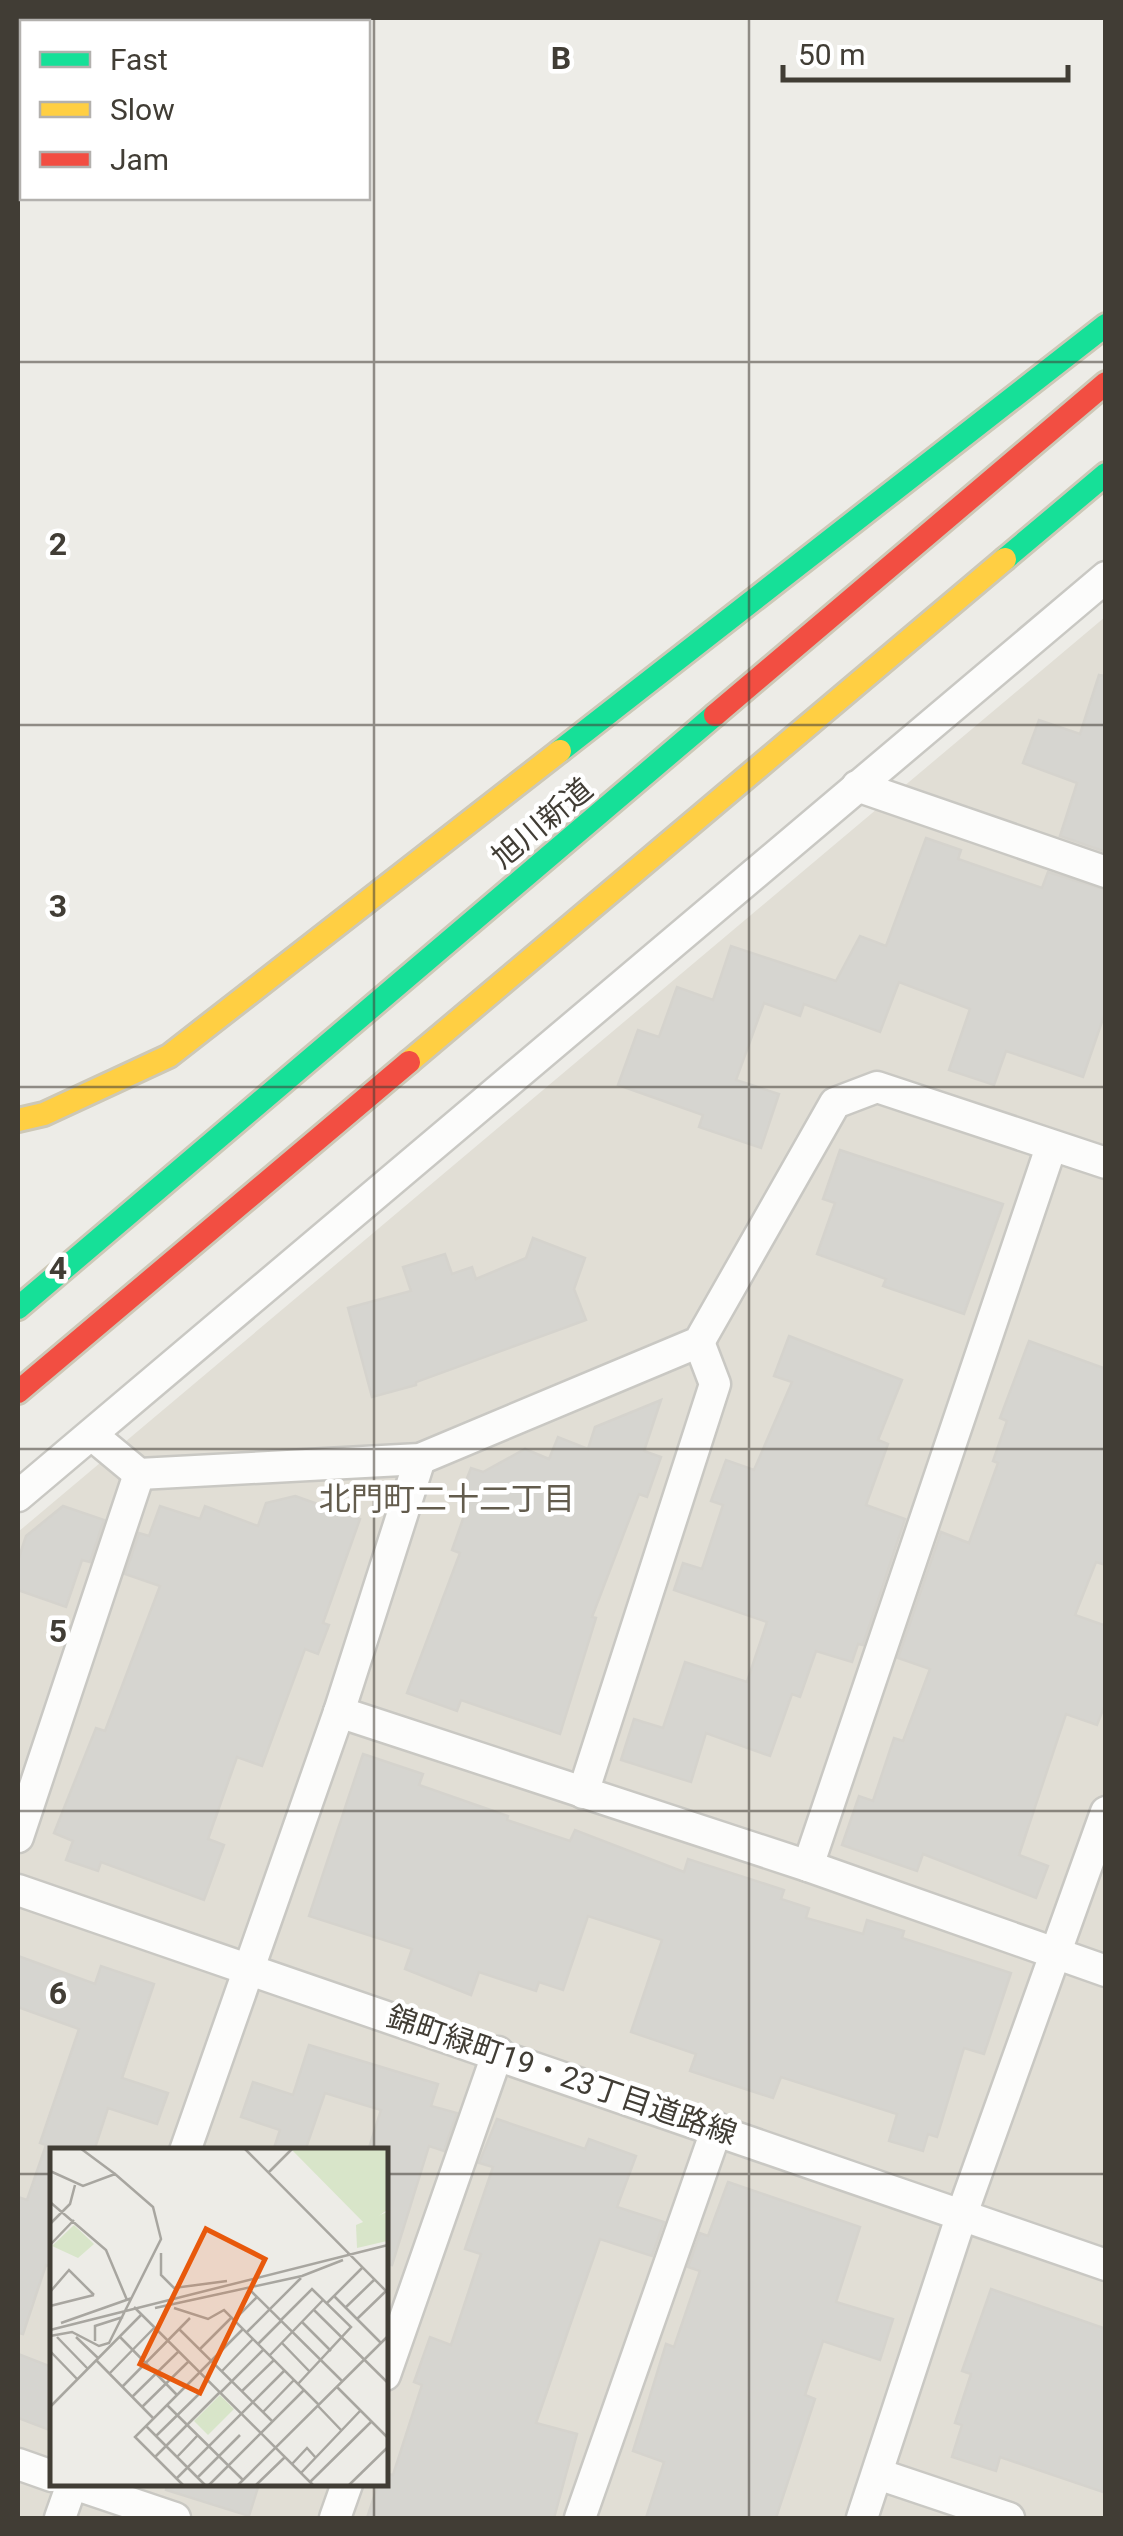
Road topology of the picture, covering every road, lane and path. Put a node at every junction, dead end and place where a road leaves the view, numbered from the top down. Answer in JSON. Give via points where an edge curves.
{"nodes":[{"id":1,"x":1106,"y":324,"type":"edge"},
{"id":2,"x":1106,"y":383,"type":"edge"},
{"id":3,"x":1106,"y":474,"type":"edge"},
{"id":4,"x":1105,"y":578,"type":"edge"},
{"id":5,"x":858,"y":786,"type":"junction"},
{"id":6,"x":1106,"y":872,"type":"edge"},
{"id":7,"x":18,"y":1120,"type":"edge"},
{"id":8,"x":1051,"y":1147,"type":"junction"},
{"id":9,"x":1106,"y":1163,"type":"edge"},
{"id":10,"x":18,"y":1308,"type":"edge"},
{"id":11,"x":699,"y":1342,"type":"junction"},
{"id":12,"x":18,"y":1392,"type":"edge"},
{"id":13,"x":92,"y":1435,"type":"junction"},
{"id":14,"x":420,"y":1460,"type":"junction"},
{"id":15,"x":139,"y":1474,"type":"junction"},
{"id":16,"x":18,"y":1496,"type":"edge"},
{"id":17,"x":338,"y":1712,"type":"junction"},
{"id":18,"x":583,"y":1793,"type":"junction"},
{"id":19,"x":1106,"y":1812,"type":"edge"},
{"id":20,"x":18,"y":1837,"type":"edge"},
{"id":21,"x":808,"y":1866,"type":"junction"},
{"id":22,"x":18,"y":1890,"type":"edge"},
{"id":23,"x":1056,"y":1954,"type":"junction"},
{"id":24,"x":247,"y":1968,"type":"junction"},
{"id":25,"x":1106,"y":1971,"type":"edge"},
{"id":26,"x":498,"y":2052,"type":"junction"},
{"id":27,"x":717,"y":2128,"type":"junction"},
{"id":28,"x":186,"y":2148,"type":"edge"},
{"id":29,"x":962,"y":2214,"type":"junction"},
{"id":30,"x":1106,"y":2265,"type":"edge"},
{"id":31,"x":388,"y":2366,"type":"edge"},
{"id":32,"x":18,"y":2464,"type":"edge"},
{"id":33,"x":878,"y":2474,"type":"junction"},
{"id":34,"x":50,"y":2475,"type":"edge"},
{"id":35,"x":72,"y":2486,"type":"edge"},
{"id":36,"x":79,"y":2486,"type":"edge"},
{"id":37,"x":346,"y":2486,"type":"edge"},
{"id":38,"x":60,"y":2518,"type":"edge"},
{"id":39,"x":176,"y":2518,"type":"edge"},
{"id":40,"x":335,"y":2518,"type":"edge"},
{"id":41,"x":580,"y":2518,"type":"edge"},
{"id":42,"x":862,"y":2518,"type":"edge"},
{"id":43,"x":1008,"y":2518,"type":"edge"}],
"edges":[{"from":1,"to":7,"type":"main road","via":[[169,1056]]},
{"from":2,"to":10,"type":"main road","name":"旭川新道"},
{"from":3,"to":12,"type":"main road"},
{"from":4,"to":5,"type":"street"},
{"from":5,"to":6,"type":"street"},
{"from":5,"to":13,"type":"street"},
{"from":8,"to":9,"type":"street"},
{"from":8,"to":11,"type":"street","via":[[876,1087],[835,1103]]},
{"from":8,"to":21,"type":"street"},
{"from":11,"to":14,"type":"street"},
{"from":11,"to":18,"type":"street","via":[[715,1384]]},
{"from":13,"to":15,"type":"street"},
{"from":13,"to":16,"type":"street"},
{"from":14,"to":15,"type":"street"},
{"from":14,"to":17,"type":"street"},
{"from":15,"to":20,"type":"street"},
{"from":17,"to":18,"type":"street"},
{"from":17,"to":24,"type":"street"},
{"from":18,"to":21,"type":"street"},
{"from":19,"to":23,"type":"street"},
{"from":21,"to":23,"type":"street"},
{"from":22,"to":24,"type":"street","name":"錦町緑町19・23丁目道路線"},
{"from":23,"to":25,"type":"street"},
{"from":23,"to":29,"type":"street"},
{"from":24,"to":26,"type":"street","name":"錦町緑町19・23丁目道路線"},
{"from":24,"to":28,"type":"street"},
{"from":26,"to":27,"type":"street","name":"錦町緑町19・23丁目道路線"},
{"from":26,"to":31,"type":"street"},
{"from":27,"to":29,"type":"street","name":"錦町緑町19・23丁目道路線"},
{"from":27,"to":41,"type":"street"},
{"from":29,"to":30,"type":"street","name":"錦町緑町19・23丁目道路線"},
{"from":29,"to":33,"type":"street"},
{"from":32,"to":34,"type":"street"},
{"from":33,"to":42,"type":"street"},
{"from":33,"to":43,"type":"street"},
{"from":35,"to":38,"type":"street"},
{"from":36,"to":39,"type":"street"},
{"from":37,"to":40,"type":"street"}]}
